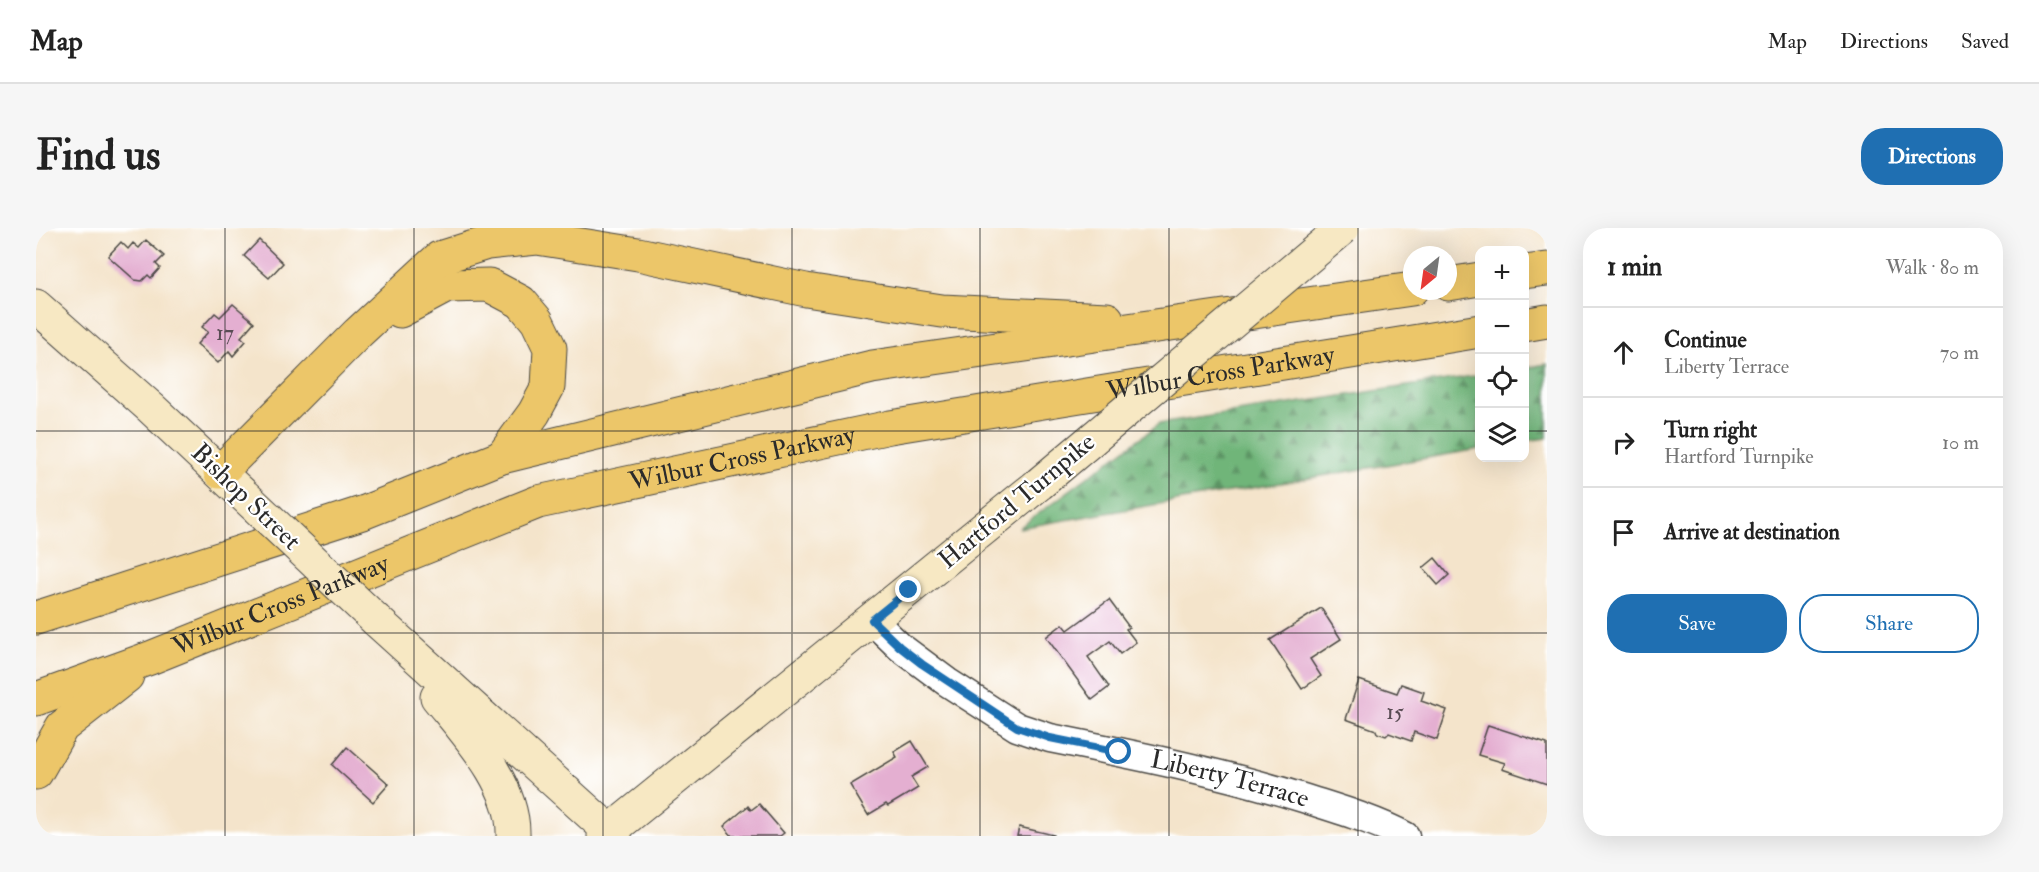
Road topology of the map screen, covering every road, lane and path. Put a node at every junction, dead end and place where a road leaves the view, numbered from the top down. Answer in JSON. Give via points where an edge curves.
{"nodes":[{"id":1,"x":1342,"y":228,"type":"edge"},
{"id":2,"x":1547,"y":269,"type":"edge"},
{"id":3,"x":1529,"y":271,"type":"edge"},
{"id":4,"x":1475,"y":280,"type":"edge"},
{"id":5,"x":1457,"y":283,"type":"edge"},
{"id":6,"x":1403,"y":290,"type":"edge"},
{"id":7,"x":36,"y":306,"type":"edge"},
{"id":8,"x":1547,"y":321,"type":"edge"},
{"id":9,"x":1186,"y":322,"type":"junction"},
{"id":10,"x":1529,"y":324,"type":"edge"},
{"id":11,"x":1475,"y":332,"type":"edge"},
{"id":12,"x":358,"y":333,"type":"junction"},
{"id":13,"x":502,"y":457,"type":"junction"},
{"id":14,"x":220,"y":472,"type":"junction"},
{"id":15,"x":36,"y":618,"type":"edge"},
{"id":16,"x":376,"y":620,"type":"junction"},
{"id":17,"x":872,"y":620,"type":"junction"},
{"id":18,"x":150,"y":658,"type":"junction"},
{"id":19,"x":36,"y":699,"type":"edge"},
{"id":20,"x":36,"y":773,"type":"edge"},
{"id":21,"x":609,"y":834,"type":"edge"},
{"id":22,"x":513,"y":836,"type":"edge"},
{"id":23,"x":1405,"y":836,"type":"edge"}],
"edges":[{"from":1,"to":17,"type":"main road","name":"Hartford Turnpike","bridge":true},
{"from":2,"to":3,"type":"highway"},
{"from":4,"to":5,"type":"highway"},
{"from":6,"to":9,"type":"highway"},
{"from":7,"to":14,"type":"main road","name":"Bishop Street"},
{"from":8,"to":10,"type":"highway"},
{"from":9,"to":12,"type":"highway","via":[[942,311],[806,290],[638,254],[537,238],[487,243],[439,258]]},
{"from":9,"to":13,"type":"highway","via":[[872,367]]},
{"from":11,"to":18,"type":"highway","name":"Wilbur Cross Parkway","via":[[890,427],[538,502]]},
{"from":12,"to":13,"type":"highway","via":[[447,286],[489,285],[521,302],[537,321],[550,348],[548,387]]},
{"from":12,"to":14,"type":"highway"},
{"from":13,"to":15,"type":"highway","via":[[365,512]]},
{"from":14,"to":16,"type":"main road","name":"Bishop Street","bridge":true},
{"from":16,"to":21,"type":"main road","name":"Bishop Street"},
{"from":16,"to":22,"type":"main road","via":[[474,742],[508,803]]},
{"from":17,"to":21,"type":"main road","name":"Hartford Turnpike"},
{"from":17,"to":23,"type":"street","name":"Liberty Terrace","via":[[922,664],[1017,727],[1050,738],[1251,782]]},
{"from":18,"to":19,"type":"highway","name":"Wilbur Cross Parkway"},
{"from":18,"to":20,"type":"highway","via":[[62,727]]}]}
